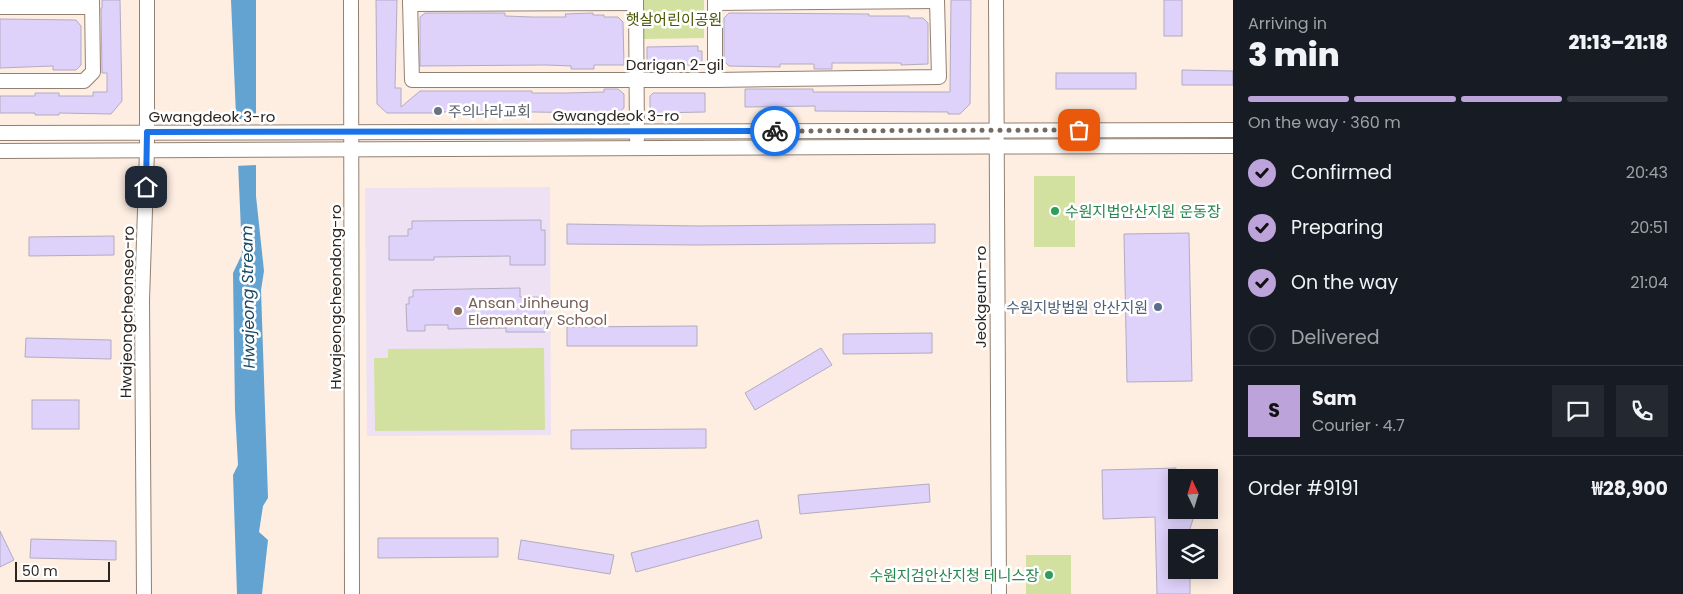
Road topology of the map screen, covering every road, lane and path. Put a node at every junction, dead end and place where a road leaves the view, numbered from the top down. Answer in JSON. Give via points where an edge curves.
{"nodes":[{"id":1,"x":146,"y":0,"type":"edge"},
{"id":2,"x":351,"y":0,"type":"edge"},
{"id":3,"x":996,"y":0,"type":"edge"},
{"id":4,"x":937,"y":1,"type":"edge"},
{"id":5,"x":410,"y":2,"type":"edge"},
{"id":6,"x":636,"y":2,"type":"edge"},
{"id":7,"x":715,"y":2,"type":"edge"},
{"id":8,"x":92,"y":4,"type":"edge"},
{"id":9,"x":0,"y":7,"type":"edge"},
{"id":10,"x":637,"y":80,"type":"junction"},
{"id":11,"x":715,"y":80,"type":"junction"},
{"id":12,"x":0,"y":81,"type":"edge"},
{"id":13,"x":996,"y":130,"type":"junction"},
{"id":14,"x":1233,"y":130,"type":"edge"},
{"id":15,"x":637,"y":131,"type":"junction"},
{"id":16,"x":147,"y":132,"type":"junction"},
{"id":17,"x":351,"y":132,"type":"junction"},
{"id":18,"x":0,"y":133,"type":"edge"},
{"id":19,"x":996,"y":146,"type":"junction"},
{"id":20,"x":1233,"y":146,"type":"edge"},
{"id":21,"x":637,"y":147,"type":"junction"},
{"id":22,"x":351,"y":148,"type":"junction"},
{"id":23,"x":147,"y":150,"type":"junction"},
{"id":24,"x":0,"y":151,"type":"edge"},
{"id":25,"x":144,"y":594,"type":"edge"},
{"id":26,"x":352,"y":594,"type":"edge"},
{"id":27,"x":999,"y":594,"type":"edge"}],
"edges":[{"from":1,"to":16,"type":"street","name":"Hwajeongcheonseo-ro"},
{"from":2,"to":17,"type":"street","name":"Hwajeongcheondong-ro"},
{"from":3,"to":13,"type":"street","name":"Jeokgeum-ro"},
{"from":4,"to":7,"type":"street","name":"Darigan 2-gil"},
{"from":4,"to":11,"type":"street","name":"Darigan 2-gil","via":[[939,77]]},
{"from":5,"to":6,"type":"street","name":"Darigan 2-gil"},
{"from":5,"to":10,"type":"street","name":"Darigan 2-gil","via":[[412,80]]},
{"from":6,"to":10,"type":"street"},
{"from":7,"to":11,"type":"street"},
{"from":8,"to":9,"type":"street"},
{"from":8,"to":12,"type":"street","via":[[93,72],[84,81]]},
{"from":10,"to":11,"type":"street","name":"Darigan 2-gil"},
{"from":10,"to":15,"type":"street"},
{"from":13,"to":14,"type":"street","name":"Gwangdeok 3-ro"},
{"from":13,"to":15,"type":"street","name":"Gwangdeok 3-ro"},
{"from":13,"to":19,"type":"street","name":"Jeokgeum-ro"},
{"from":15,"to":17,"type":"street","name":"Gwangdeok 3-ro"},
{"from":15,"to":21,"type":"street"},
{"from":16,"to":17,"type":"street","name":"Gwangdeok 3-ro"},
{"from":16,"to":18,"type":"street","name":"Gwangdeok 3-ro"},
{"from":16,"to":23,"type":"street","name":"Hwajeongcheonseo-ro"},
{"from":17,"to":22,"type":"street","name":"Hwajeongcheondong-ro"},
{"from":19,"to":20,"type":"street"},
{"from":19,"to":21,"type":"street"},
{"from":19,"to":27,"type":"street","name":"Jeokgeum-ro"},
{"from":21,"to":22,"type":"street"},
{"from":22,"to":23,"type":"street"},
{"from":22,"to":26,"type":"street","name":"Hwajeongcheondong-ro"},
{"from":23,"to":24,"type":"street"},
{"from":23,"to":25,"type":"street","name":"Hwajeongcheonseo-ro","via":[[142,300]]}]}
